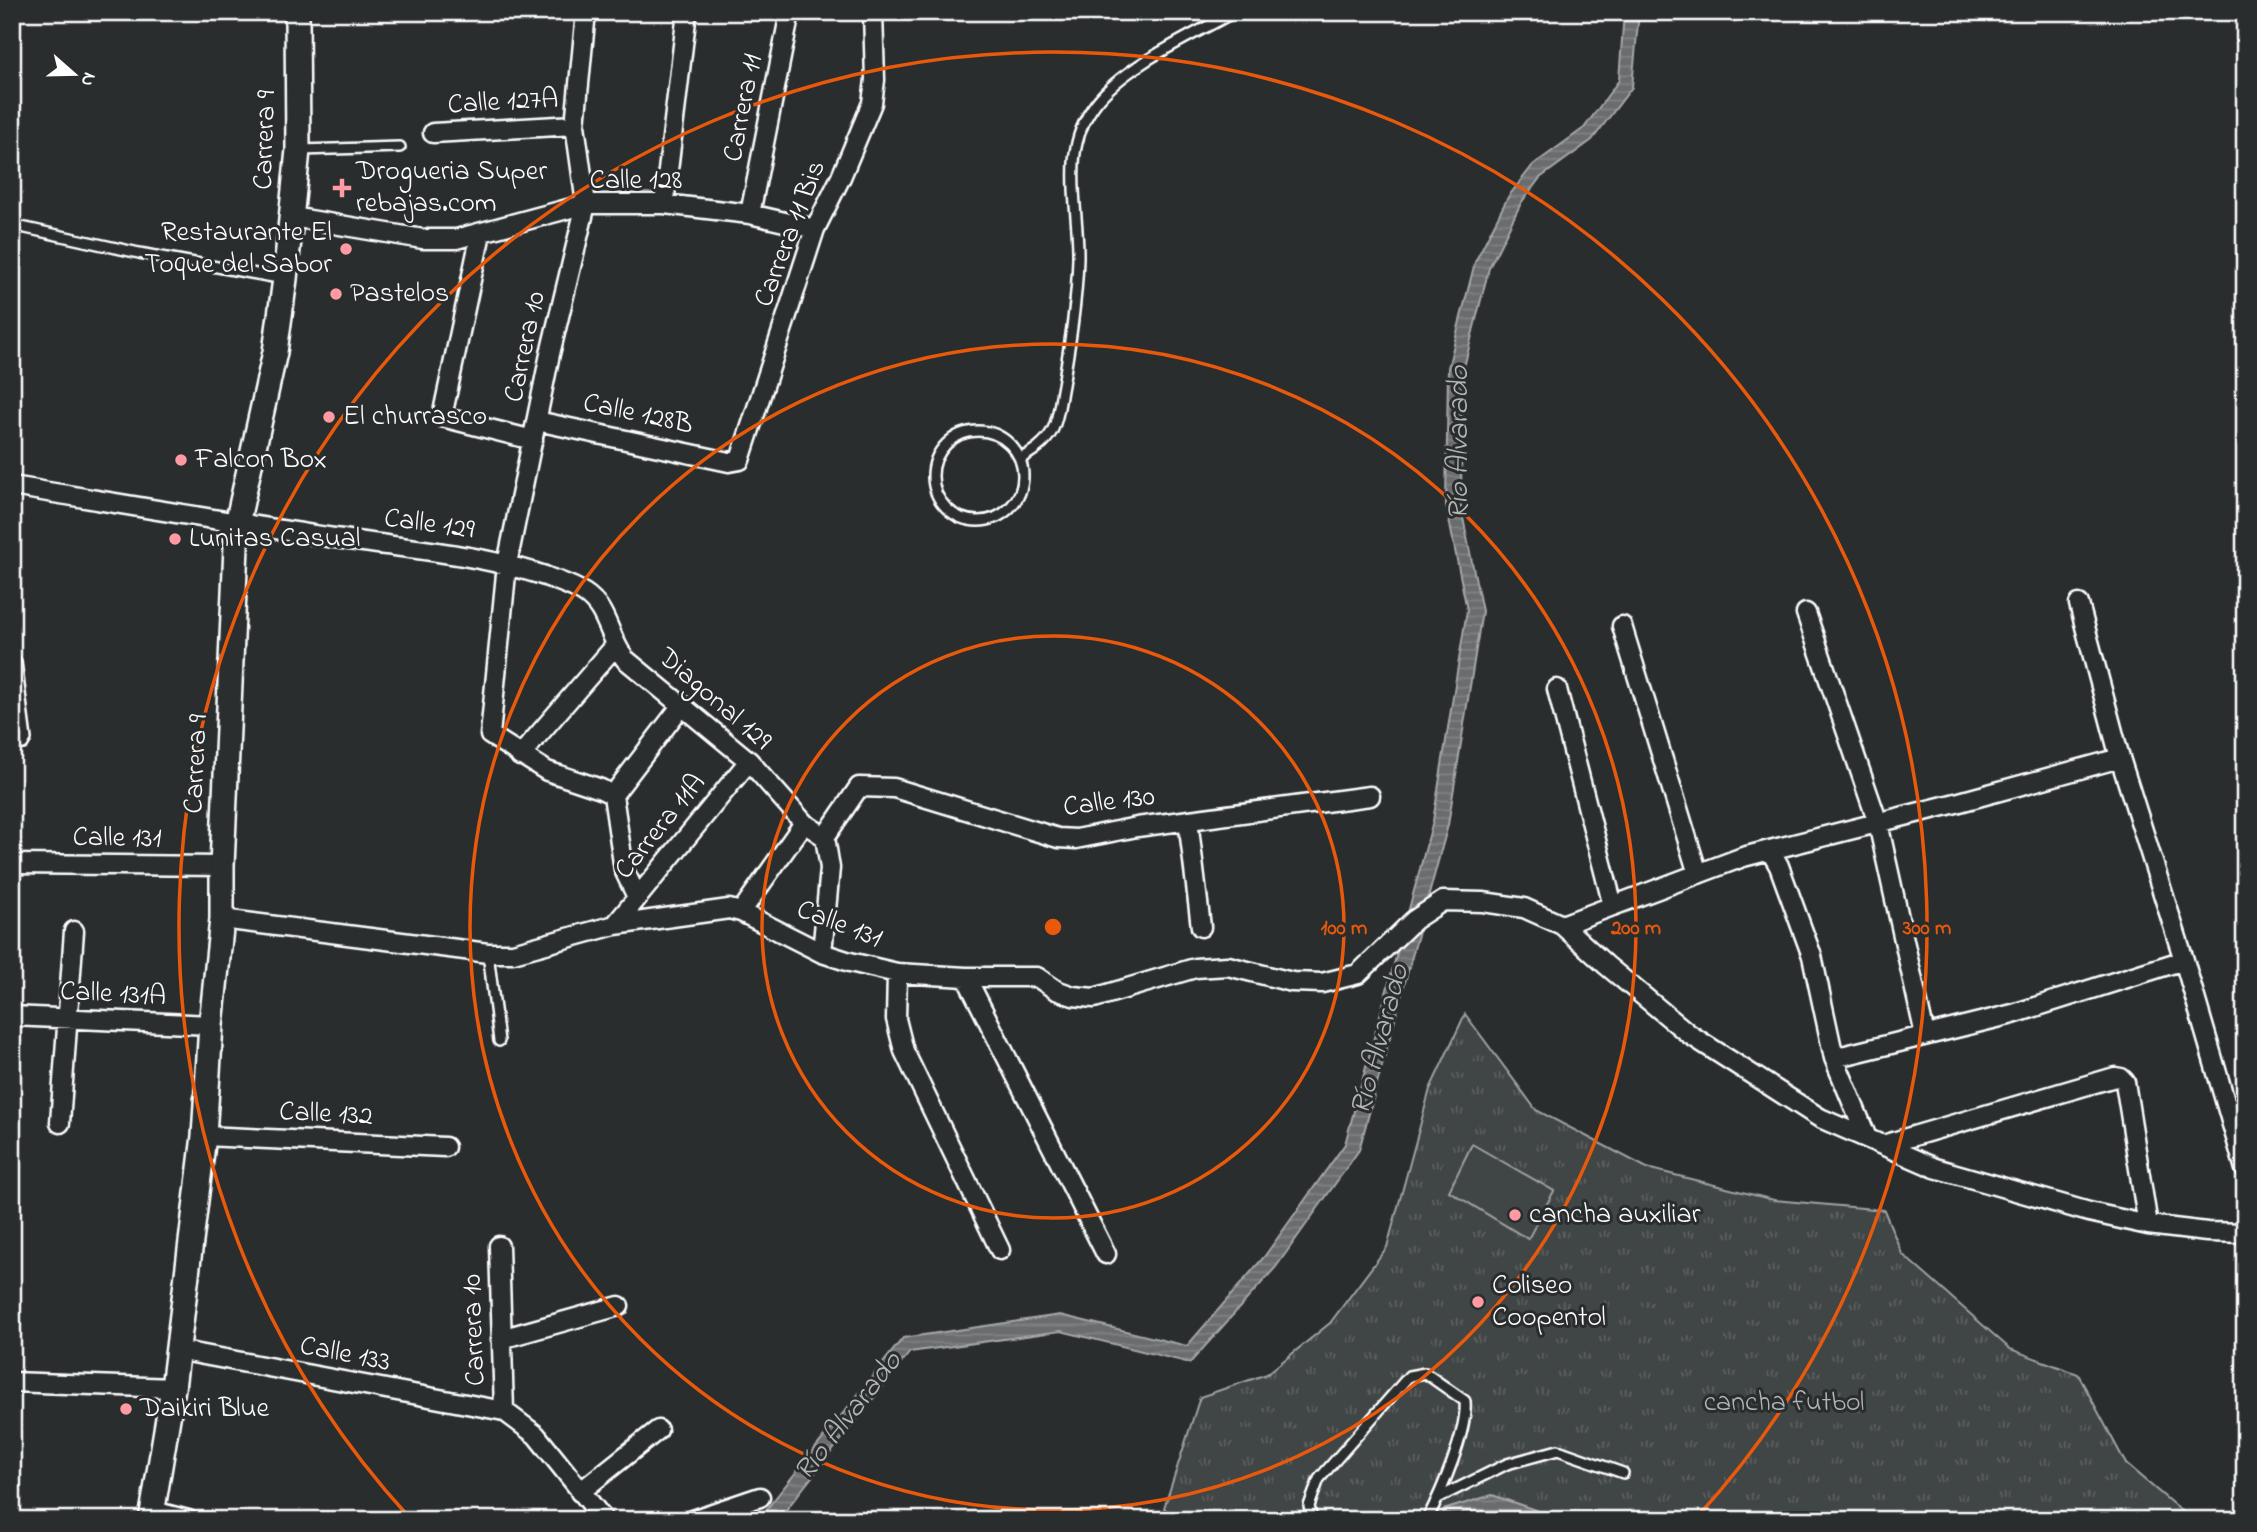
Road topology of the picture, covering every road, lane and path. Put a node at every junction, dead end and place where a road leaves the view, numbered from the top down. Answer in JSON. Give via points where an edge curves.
{"nodes":[{"id":1,"x":297,"y":12,"type":"edge"},
{"id":2,"x":586,"y":12,"type":"edge"},
{"id":3,"x":687,"y":12,"type":"edge"},
{"id":4,"x":790,"y":12,"type":"edge"},
{"id":5,"x":873,"y":12,"type":"edge"},
{"id":6,"x":1234,"y":12,"type":"edge"},
{"id":7,"x":575,"y":125,"type":"junction"},
{"id":8,"x":433,"y":133,"type":"dead end"},
{"id":9,"x":400,"y":147,"type":"dead end"},
{"id":10,"x":298,"y":150,"type":"junction"},
{"id":11,"x":586,"y":204,"type":"junction"},
{"id":12,"x":664,"y":204,"type":"junction"},
{"id":13,"x":750,"y":214,"type":"junction"},
{"id":14,"x":292,"y":217,"type":"junction"},
{"id":15,"x":12,"y":225,"type":"edge"},
{"id":16,"x":815,"y":229,"type":"junction"},
{"id":17,"x":481,"y":233,"type":"junction"},
{"id":18,"x":285,"y":279,"type":"junction"},
{"id":19,"x":537,"y":421,"type":"junction"},
{"id":20,"x":533,"y":440,"type":"junction"},
{"id":21,"x":1020,"y":459,"type":"junction"},
{"id":22,"x":729,"y":462,"type":"joint"},
{"id":23,"x":12,"y":486,"type":"edge"},
{"id":24,"x":237,"y":524,"type":"junction"},
{"id":25,"x":507,"y":564,"type":"junction"},
{"id":26,"x":584,"y":593,"type":"joint"},
{"id":27,"x":2079,"y":604,"type":"dead end"},
{"id":28,"x":1806,"y":613,"type":"dead end"},
{"id":29,"x":1622,"y":626,"type":"dead end"},
{"id":30,"x":615,"y":646,"type":"junction"},
{"id":31,"x":16,"y":662,"type":"dead end"},
{"id":32,"x":1557,"y":689,"type":"dead end"},
{"id":33,"x":682,"y":705,"type":"junction"},
{"id":34,"x":12,"y":741,"type":"edge"},
{"id":35,"x":520,"y":756,"type":"junction"},
{"id":36,"x":2120,"y":758,"type":"junction"},
{"id":37,"x":748,"y":761,"type":"junction"},
{"id":38,"x":613,"y":795,"type":"junction"},
{"id":39,"x":1370,"y":796,"type":"dead end"},
{"id":40,"x":1188,"y":820,"type":"junction"},
{"id":41,"x":804,"y":823,"type":"junction"},
{"id":42,"x":1878,"y":823,"type":"junction"},
{"id":43,"x":825,"y":837,"type":"junction"},
{"id":44,"x":1770,"y":850,"type":"junction"},
{"id":45,"x":12,"y":864,"type":"edge"},
{"id":46,"x":222,"y":866,"type":"junction"},
{"id":47,"x":1698,"y":874,"type":"junction"},
{"id":48,"x":637,"y":897,"type":"junction"},
{"id":49,"x":1613,"y":906,"type":"junction"},
{"id":50,"x":741,"y":912,"type":"junction"},
{"id":51,"x":222,"y":919,"type":"junction"},
{"id":52,"x":615,"y":925,"type":"junction"},
{"id":53,"x":1562,"y":925,"type":"junction"},
{"id":54,"x":1201,"y":927,"type":"dead end"},
{"id":55,"x":74,"y":931,"type":"dead end"},
{"id":56,"x":488,"y":953,"type":"junction"},
{"id":57,"x":822,"y":953,"type":"junction"},
{"id":58,"x":2183,"y":960,"type":"junction"},
{"id":59,"x":897,"y":973,"type":"junction"},
{"id":60,"x":966,"y":977,"type":"junction"},
{"id":61,"x":12,"y":1016,"type":"edge"},
{"id":62,"x":69,"y":1019,"type":"junction"},
{"id":63,"x":211,"y":1025,"type":"junction"},
{"id":64,"x":1925,"y":1035,"type":"junction"},
{"id":65,"x":499,"y":1041,"type":"dead end"},
{"id":66,"x":1834,"y":1058,"type":"junction"},
{"id":67,"x":61,"y":1124,"type":"dead end"},
{"id":68,"x":204,"y":1136,"type":"junction"},
{"id":69,"x":1875,"y":1142,"type":"junction"},
{"id":70,"x":445,"y":1147,"type":"dead end"},
{"id":71,"x":2245,"y":1169,"type":"edge"},
{"id":72,"x":2148,"y":1225,"type":"junction"},
{"id":73,"x":2245,"y":1233,"type":"edge"},
{"id":74,"x":499,"y":1246,"type":"dead end"},
{"id":75,"x":1000,"y":1250,"type":"dead end"},
{"id":76,"x":1106,"y":1254,"type":"dead end"},
{"id":77,"x":619,"y":1306,"type":"dead end"},
{"id":78,"x":501,"y":1339,"type":"junction"},
{"id":79,"x":177,"y":1350,"type":"junction"},
{"id":80,"x":12,"y":1382,"type":"edge"},
{"id":81,"x":173,"y":1388,"type":"junction"},
{"id":82,"x":504,"y":1411,"type":"junction"},
{"id":83,"x":658,"y":1430,"type":"dead end"},
{"id":84,"x":1623,"y":1473,"type":"dead end"},
{"id":85,"x":580,"y":1492,"type":"junction"},
{"id":86,"x":760,"y":1497,"type":"dead end"},
{"id":87,"x":1438,"y":1498,"type":"junction"},
{"id":88,"x":152,"y":1516,"type":"edge"},
{"id":89,"x":188,"y":1520,"type":"edge"},
{"id":90,"x":604,"y":1520,"type":"edge"},
{"id":91,"x":692,"y":1520,"type":"edge"},
{"id":92,"x":1311,"y":1520,"type":"edge"},
{"id":93,"x":1427,"y":1520,"type":"edge"}],
"edges":[{"from":1,"to":10,"type":"street","name":"Carrera 9"},
{"from":2,"to":7,"type":"street","name":"Carrera 10"},
{"from":3,"to":12,"type":"street"},
{"from":4,"to":13,"type":"street","name":"Carrera 11"},
{"from":5,"to":16,"type":"street","name":"Carrera 11 Bis","via":[[872,103]]},
{"from":6,"to":21,"type":"lane","via":[[1120,78],[1095,104],[1079,135],[1071,170],[1078,256],[1074,319],[1059,406],[1052,431],[1038,448]]},
{"from":7,"to":8,"type":"street","name":"Calle 127A"},
{"from":7,"to":11,"type":"street","name":"Carrera 10"},
{"from":9,"to":10,"type":"lane"},
{"from":10,"to":14,"type":"street","name":"Carrera 9"},
{"from":11,"to":12,"type":"street","name":"Calle 128"},
{"from":11,"to":17,"type":"street","name":"Calle 128"},
{"from":11,"to":19,"type":"street","name":"Carrera 10"},
{"from":12,"to":13,"type":"street","name":"Calle 128"},
{"from":13,"to":16,"type":"street","name":"Calle 128"},
{"from":14,"to":17,"type":"street","name":"Calle 128","via":[[423,240]]},
{"from":14,"to":18,"type":"street","name":"Carrera 9"},
{"from":15,"to":18,"type":"lane"},
{"from":16,"to":22,"type":"street","name":"Carrera 11 Bis","via":[[744,455]]},
{"from":17,"to":20,"type":"street","via":[[442,417]]},
{"from":18,"to":24,"type":"street","name":"Carrera 9","via":[[275,352]]},
{"from":19,"to":20,"type":"street","name":"Carrera 10"},
{"from":19,"to":22,"type":"street","name":"Calle 128B"},
{"from":20,"to":25,"type":"street","name":"Carrera 10"},
{"from":21,"to":21,"type":"lane","via":[[996,435],[961,435],[937,459],[936,494],[960,518],[995,519],[1020,494]]},
{"from":23,"to":24,"type":"street","name":"Calle 129"},
{"from":24,"to":25,"type":"street","name":"Calle 129"},
{"from":24,"to":46,"type":"street","name":"Carrera 9"},
{"from":25,"to":26,"type":"street","name":"Calle 129"},
{"from":25,"to":35,"type":"street","name":"Carrera 10","via":[[490,735]]},
{"from":26,"to":30,"type":"street","name":"Diagonal 129","via":[[605,618]]},
{"from":27,"to":36,"type":"street"},
{"from":28,"to":42,"type":"street"},
{"from":29,"to":47,"type":"street"},
{"from":30,"to":33,"type":"street","name":"Diagonal 129"},
{"from":30,"to":35,"type":"street"},
{"from":31,"to":34,"type":"lane","via":[[26,739],[23,744]]},
{"from":32,"to":49,"type":"street"},
{"from":33,"to":37,"type":"street","name":"Diagonal 129"},
{"from":33,"to":38,"type":"street"},
{"from":35,"to":38,"type":"street"},
{"from":36,"to":42,"type":"street"},
{"from":36,"to":58,"type":"street"},
{"from":37,"to":41,"type":"street","name":"Diagonal 129"},
{"from":37,"to":48,"type":"street","name":"Carrera 11A"},
{"from":38,"to":48,"type":"street","via":[[624,870]]},
{"from":39,"to":40,"type":"street","name":"Calle 130"},
{"from":40,"to":43,"type":"street","name":"Calle 130","via":[[1058,838],[894,788],[859,787]]},
{"from":40,"to":54,"type":"street"},
{"from":41,"to":43,"type":"street","name":"Diagonal 129"},
{"from":41,"to":50,"type":"street"},
{"from":42,"to":44,"type":"street"},
{"from":42,"to":64,"type":"street"},
{"from":43,"to":57,"type":"street","via":[[830,868]]},
{"from":44,"to":47,"type":"street"},
{"from":44,"to":66,"type":"street","via":[[1812,956]]},
{"from":45,"to":46,"type":"street","name":"Calle 131"},
{"from":46,"to":51,"type":"street","name":"Carrera 9"},
{"from":47,"to":49,"type":"street"},
{"from":48,"to":52,"type":"street","name":"Carrera 11A"},
{"from":49,"to":53,"type":"street"},
{"from":50,"to":52,"type":"street","name":"Calle 131","via":[[729,909]]},
{"from":50,"to":57,"type":"street","name":"Calle 131"},
{"from":51,"to":56,"type":"street","name":"Calle 131"},
{"from":51,"to":63,"type":"street","name":"Carrera 9"},
{"from":52,"to":56,"type":"street","name":"Calle 131","via":[[513,953]]},
{"from":53,"to":60,"type":"street","name":"Calle 131","via":[[1524,908],[1443,901],[1414,920],[1358,974],[1322,983],[1292,982],[1228,966],[1195,968],[1094,998],[1056,990],[1037,977]]},
{"from":53,"to":69,"type":"street","name":"Calle 131","via":[[1689,1034],[1821,1118]]},
{"from":55,"to":62,"type":"street"},
{"from":56,"to":65,"type":"lane"},
{"from":57,"to":59,"type":"street","name":"Calle 131"},
{"from":58,"to":64,"type":"street","via":[[2013,1014]]},
{"from":58,"to":71,"type":"street"},
{"from":59,"to":60,"type":"street","name":"Calle 131"},
{"from":59,"to":75,"type":"street","via":[[896,1018],[904,1051]]},
{"from":60,"to":76,"type":"street"},
{"from":61,"to":62,"type":"street","name":"Calle 131A"},
{"from":62,"to":63,"type":"street","name":"Calle 131A"},
{"from":62,"to":67,"type":"street"},
{"from":63,"to":68,"type":"street","name":"Carrera 9"},
{"from":64,"to":66,"type":"street"},
{"from":66,"to":69,"type":"street"},
{"from":68,"to":70,"type":"street","name":"Calle 132"},
{"from":68,"to":79,"type":"street","name":"Carrera 9"},
{"from":69,"to":72,"type":"street","name":"Calle 131","via":[[1935,1168]]},
{"from":69,"to":72,"type":"street","via":[[2121,1077]]},
{"from":72,"to":73,"type":"street","name":"Calle 131"},
{"from":74,"to":78,"type":"street","name":"Carrera 10"},
{"from":77,"to":78,"type":"street"},
{"from":78,"to":82,"type":"street","name":"Carrera 10"},
{"from":79,"to":81,"type":"street","name":"Carrera 9"},
{"from":79,"to":82,"type":"street","name":"Calle 133"},
{"from":80,"to":81,"type":"street"},
{"from":81,"to":88,"type":"street","name":"Carrera 9"},
{"from":82,"to":85,"type":"street","via":[[536,1435]]},
{"from":83,"to":85,"type":"street"},
{"from":84,"to":87,"type":"lane","via":[[1558,1450],[1507,1464]]},
{"from":85,"to":90,"type":"street"},
{"from":86,"to":91,"type":"street"},
{"from":87,"to":92,"type":"lane","via":[[1466,1413],[1465,1401],[1425,1373],[1409,1376],[1319,1479],[1309,1506]]},
{"from":87,"to":93,"type":"lane"},
{"from":88,"to":89,"type":"street"}]}
